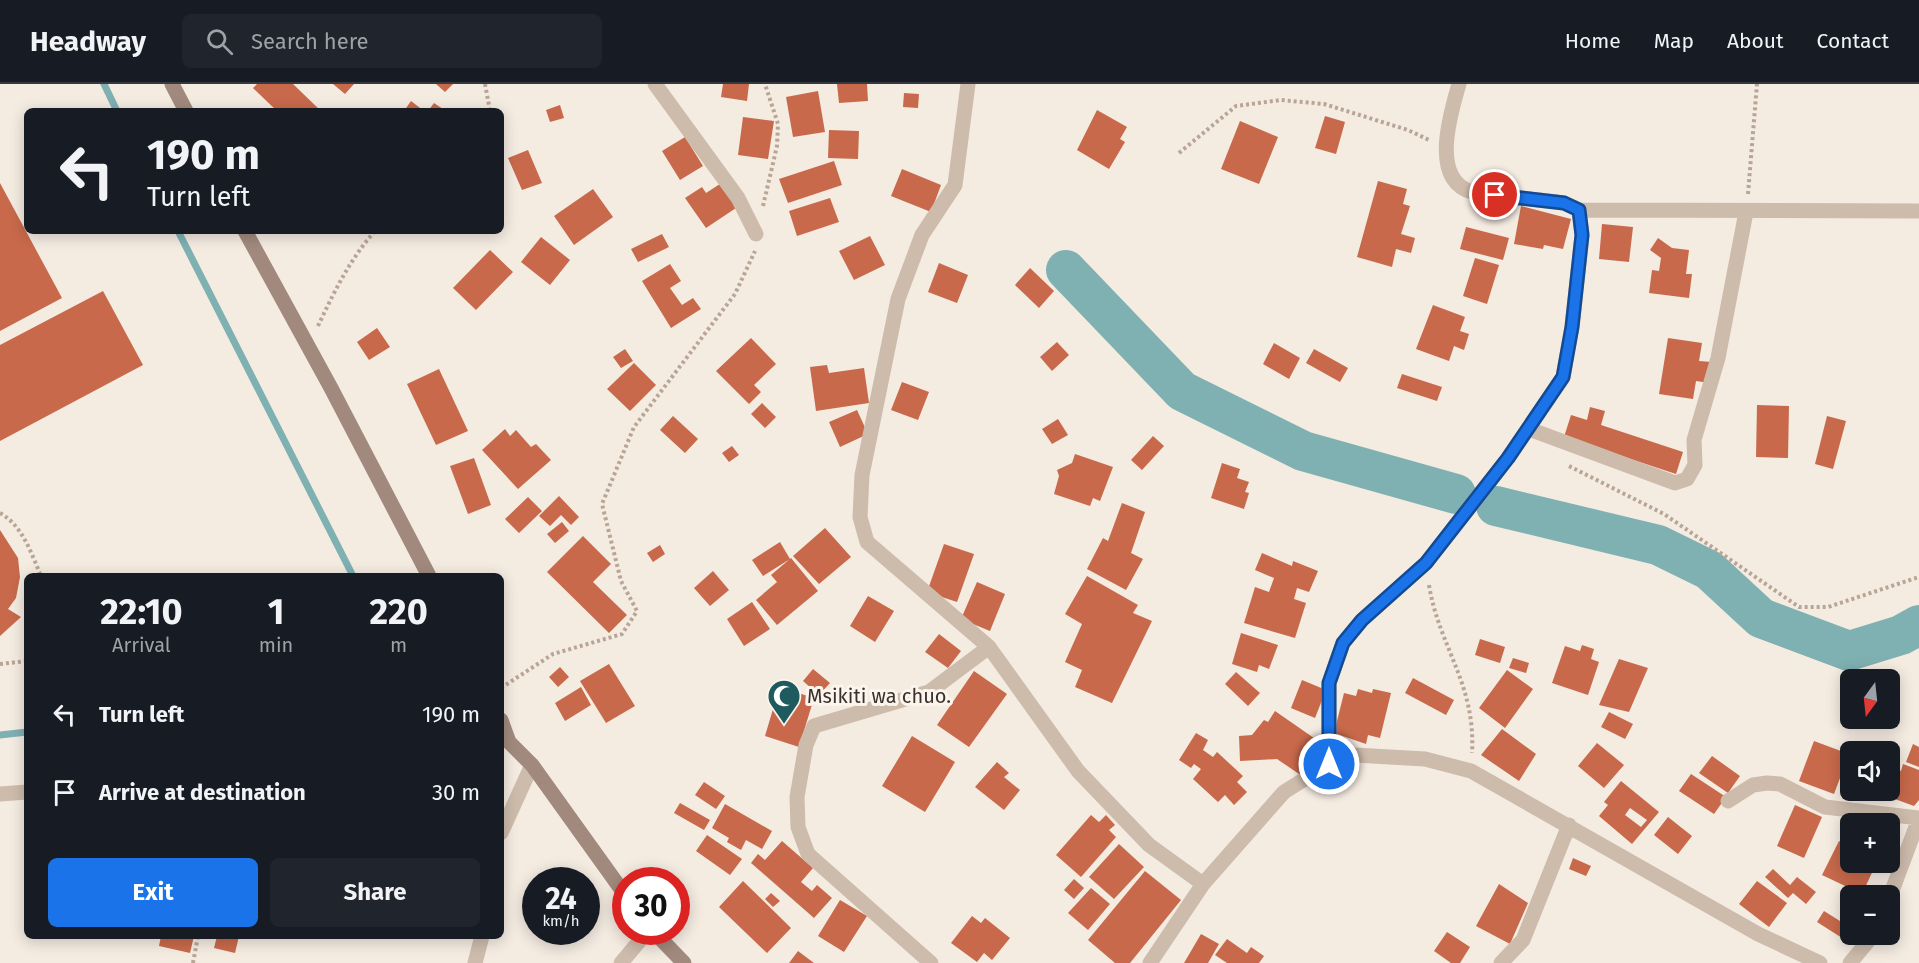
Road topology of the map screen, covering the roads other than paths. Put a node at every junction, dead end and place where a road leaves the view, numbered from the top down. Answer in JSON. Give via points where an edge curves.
{"nodes":[{"id":1,"x":655,"y":84,"type":"edge"},
{"id":2,"x":968,"y":84,"type":"edge"},
{"id":3,"x":1459,"y":84,"type":"edge"},
{"id":4,"x":1579,"y":210,"type":"junction"},
{"id":5,"x":1919,"y":211,"type":"edge"},
{"id":6,"x":1746,"y":212,"type":"junction"},
{"id":7,"x":247,"y":234,"type":"edge"},
{"id":8,"x":756,"y":234,"type":"road end"},
{"id":9,"x":1529,"y":429,"type":"junction"},
{"id":10,"x":427,"y":573,"type":"edge"},
{"id":11,"x":989,"y":647,"type":"junction"},
{"id":12,"x":505,"y":742,"type":"edge"},
{"id":13,"x":1329,"y":764,"type":"junction"},
{"id":14,"x":532,"y":765,"type":"junction"},
{"id":15,"x":24,"y":792,"type":"edge"},
{"id":16,"x":0,"y":794,"type":"edge"},
{"id":17,"x":1728,"y":801,"type":"dead end"},
{"id":18,"x":1919,"y":819,"type":"edge"},
{"id":19,"x":1569,"y":825,"type":"junction"},
{"id":20,"x":504,"y":826,"type":"edge"},
{"id":21,"x":612,"y":876,"type":"edge"},
{"id":22,"x":1203,"y":884,"type":"junction"},
{"id":23,"x":1894,"y":885,"type":"edge"},
{"id":24,"x":481,"y":939,"type":"edge"},
{"id":25,"x":636,"y":945,"type":"edge"},
{"id":26,"x":667,"y":945,"type":"edge"},
{"id":27,"x":1865,"y":945,"type":"edge"},
{"id":28,"x":1871,"y":945,"type":"edge"},
{"id":29,"x":475,"y":963,"type":"edge"},
{"id":30,"x":621,"y":963,"type":"edge"},
{"id":31,"x":684,"y":963,"type":"edge"},
{"id":32,"x":931,"y":963,"type":"edge"},
{"id":33,"x":1150,"y":963,"type":"edge"},
{"id":34,"x":1501,"y":963,"type":"edge"},
{"id":35,"x":1820,"y":963,"type":"edge"},
{"id":36,"x":1850,"y":963,"type":"edge"},
{"id":37,"x":1866,"y":963,"type":"edge"}],
"edges":[{"from":1,"to":8,"type":"street","via":[[738,198]]},
{"from":2,"to":11,"type":"street","via":[[955,185],[922,235],[898,299],[862,475],[860,517],[867,542]]},
{"from":3,"to":4,"type":"street","via":[[1446,148],[1449,172],[1460,189],[1564,203]]},
{"from":4,"to":6,"type":"street"},
{"from":4,"to":9,"type":"street","via":[[1582,235],[1563,377]]},
{"from":5,"to":6,"type":"street"},
{"from":6,"to":9,"type":"street","via":[[1718,358],[1694,440],[1695,465],[1686,478],[1676,483]]},
{"from":7,"to":10,"type":"main road"},
{"from":9,"to":13,"type":"street","via":[[1426,563],[1362,620],[1343,643],[1329,683]]},
{"from":11,"to":22,"type":"street","via":[[1078,771],[1149,845]]},
{"from":11,"to":32,"type":"street","via":[[929,692],[814,726],[806,745],[796,797],[798,827],[808,854]]},
{"from":12,"to":14,"type":"main road"},
{"from":13,"to":19,"type":"street","via":[[1355,755],[1425,759],[1471,771]]},
{"from":13,"to":22,"type":"street","via":[[1284,792]]},
{"from":14,"to":20,"type":"street"},
{"from":14,"to":21,"type":"main road"},
{"from":15,"to":16,"type":"street"},
{"from":17,"to":18,"type":"street","via":[[1754,785],[1780,784],[1825,807]]},
{"from":18,"to":23,"type":"street"},
{"from":19,"to":34,"type":"street","via":[[1523,940]]},
{"from":19,"to":35,"type":"street","via":[[1758,934]]},
{"from":22,"to":33,"type":"street"},
{"from":24,"to":29,"type":"street"},
{"from":25,"to":30,"type":"street"},
{"from":26,"to":31,"type":"main road"},
{"from":27,"to":36,"type":"street"},
{"from":28,"to":37,"type":"street"}]}
